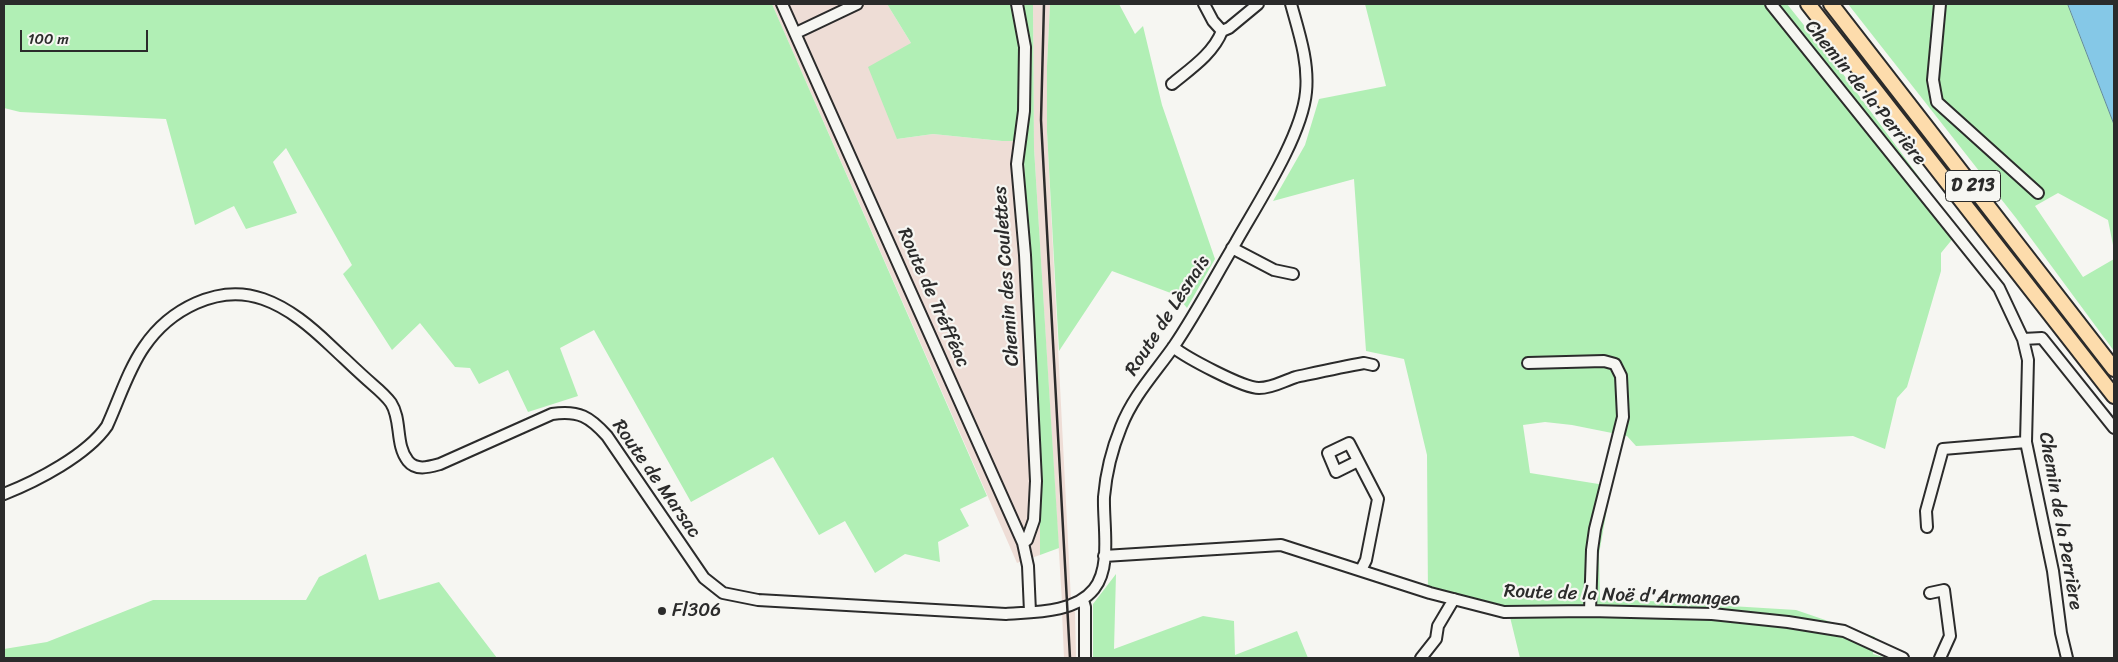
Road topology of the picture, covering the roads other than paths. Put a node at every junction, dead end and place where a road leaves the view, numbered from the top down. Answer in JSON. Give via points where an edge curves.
{"nodes":[{"id":1,"x":782,"y":4,"type":"edge"},
{"id":2,"x":857,"y":4,"type":"edge"},
{"id":3,"x":1017,"y":4,"type":"edge"},
{"id":4,"x":1204,"y":4,"type":"edge"},
{"id":5,"x":1258,"y":4,"type":"edge"},
{"id":6,"x":1291,"y":4,"type":"edge"},
{"id":7,"x":1771,"y":4,"type":"edge"},
{"id":8,"x":1808,"y":4,"type":"edge"},
{"id":9,"x":1831,"y":4,"type":"edge"},
{"id":10,"x":1940,"y":4,"type":"edge"},
{"id":11,"x":1222,"y":31,"type":"junction"},
{"id":12,"x":796,"y":33,"type":"junction"},
{"id":13,"x":1172,"y":84,"type":"dead end"},
{"id":14,"x":2038,"y":193,"type":"dead end"},
{"id":15,"x":1232,"y":248,"type":"junction"},
{"id":16,"x":1294,"y":274,"type":"dead end"},
{"id":17,"x":2023,"y":339,"type":"junction"},
{"id":18,"x":1173,"y":347,"type":"junction"},
{"id":19,"x":1528,"y":363,"type":"dead end"},
{"id":20,"x":1374,"y":365,"type":"dead end"},
{"id":21,"x":2114,"y":369,"type":"edge"},
{"id":22,"x":2114,"y":396,"type":"edge"},
{"id":23,"x":2114,"y":428,"type":"edge"},
{"id":24,"x":2026,"y":442,"type":"junction"},
{"id":25,"x":1358,"y":461,"type":"dead end"},
{"id":26,"x":4,"y":494,"type":"edge"},
{"id":27,"x":1927,"y":526,"type":"dead end"},
{"id":28,"x":1023,"y":543,"type":"junction"},
{"id":29,"x":1104,"y":556,"type":"junction"},
{"id":30,"x":1361,"y":570,"type":"junction"},
{"id":31,"x":1930,"y":593,"type":"dead end"},
{"id":32,"x":1454,"y":599,"type":"junction"},
{"id":33,"x":1083,"y":600,"type":"junction"},
{"id":34,"x":1590,"y":611,"type":"junction"},
{"id":35,"x":1030,"y":612,"type":"junction"},
{"id":36,"x":2065,"y":656,"type":"edge"},
{"id":37,"x":1085,"y":658,"type":"edge"},
{"id":38,"x":1420,"y":658,"type":"edge"},
{"id":39,"x":1903,"y":658,"type":"edge"},
{"id":40,"x":1940,"y":658,"type":"edge"}],
"edges":[{"from":1,"to":12,"type":"street","name":"Route de Tréfféac"},
{"from":2,"to":12,"type":"street"},
{"from":3,"to":28,"type":"street","name":"Chemin des Coulettes","via":[[1025,47],[1024,111],[1017,164],[1026,264],[1036,481],[1034,520]]},
{"from":4,"to":11,"type":"street","via":[[1212,21]]},
{"from":5,"to":11,"type":"street"},
{"from":6,"to":15,"type":"street","name":"Route de Lèsnais","via":[[1306,72],[1301,115],[1264,192]]},
{"from":7,"to":17,"type":"street","name":"Chemin de la Perrière","via":[[2000,288]]},
{"from":8,"to":22,"type":"highway","number":"D 213"},
{"from":9,"to":21,"type":"highway","number":"D 213"},
{"from":10,"to":14,"type":"street","via":[[1933,80],[1937,102]]},
{"from":11,"to":13,"type":"street","via":[[1217,42],[1196,65]]},
{"from":12,"to":28,"type":"street","name":"Route de Tréfféac"},
{"from":15,"to":16,"type":"street","via":[[1274,270]]},
{"from":15,"to":18,"type":"street","name":"Route de Lèsnais"},
{"from":17,"to":23,"type":"street","via":[[2042,338]]},
{"from":17,"to":24,"type":"street","name":"Chemin de la Perrière","via":[[2028,360]]},
{"from":18,"to":20,"type":"street","via":[[1184,356],[1238,383],[1258,388],[1364,362]]},
{"from":18,"to":29,"type":"street","name":"Route de Lèsnais","via":[[1140,391],[1121,427],[1108,466],[1104,497]]},
{"from":19,"to":34,"type":"street","via":[[1604,361],[1615,364],[1621,376],[1624,417],[1595,529]]},
{"from":24,"to":27,"type":"street","via":[[1944,450],[1926,511]]},
{"from":24,"to":36,"type":"street","name":"Chemin de la Perrière","via":[[2053,571]]},
{"from":25,"to":30,"type":"street","via":[[1378,499],[1366,560]]},
{"from":26,"to":35,"type":"street","name":"Route de Marsac","via":[[77,455],[100,436],[144,347],[175,316],[210,297],[250,296],[262,298],[297,317],[386,397],[395,414],[403,450],[408,461],[416,467],[440,464],[552,414],[566,412],[589,418],[607,436],[704,578],[723,593],[768,600],[986,614]]},
{"from":28,"to":35,"type":"street","name":"Route de Tréfféac","via":[[1028,566]]},
{"from":29,"to":30,"type":"street","name":"Route de la Noë d'Armangeo","via":[[1281,545]]},
{"from":29,"to":33,"type":"street","name":"Route de Lèsnais","via":[[1097,585]]},
{"from":30,"to":32,"type":"street","name":"Route de la Noë d'Armangeo"},
{"from":31,"to":40,"type":"street","via":[[1944,590],[1950,636]]},
{"from":32,"to":34,"type":"street","name":"Route de la Noë d'Armangeo","via":[[1504,612]]},
{"from":32,"to":38,"type":"street","via":[[1438,626],[1436,639]]},
{"from":33,"to":35,"type":"street","via":[[1068,606]]},
{"from":33,"to":37,"type":"street"},
{"from":34,"to":39,"type":"street","name":"Route de la Noë d'Armangeo","via":[[1712,614],[1788,622],[1844,631]]}]}
